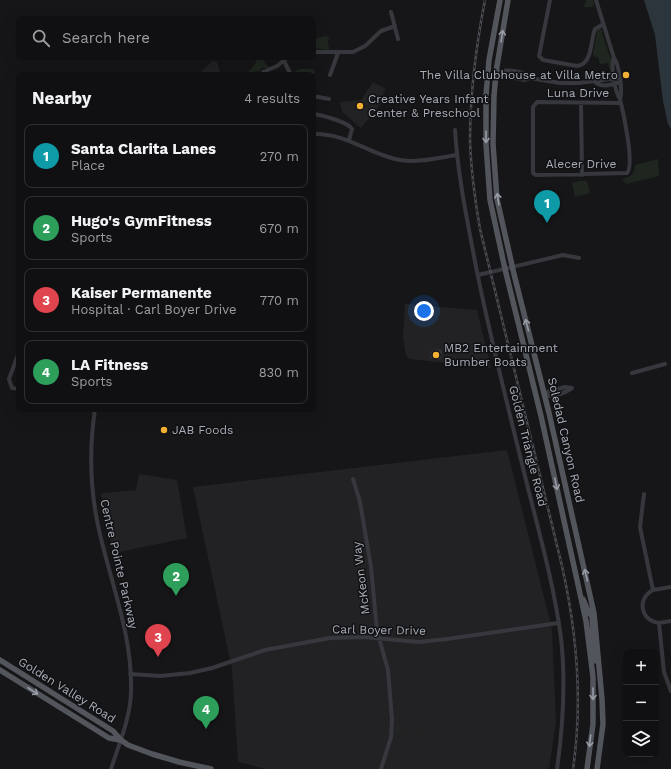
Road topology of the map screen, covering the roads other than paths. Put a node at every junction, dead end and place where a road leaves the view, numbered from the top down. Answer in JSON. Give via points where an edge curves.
{"nodes":[{"id":1,"x":500,"y":0,"type":"edge"},
{"id":2,"x":508,"y":0,"type":"edge"},
{"id":3,"x":550,"y":0,"type":"edge"},
{"id":4,"x":596,"y":0,"type":"edge"},
{"id":5,"x":391,"y":12,"type":"dead end"},
{"id":6,"x":602,"y":25,"type":"junction"},
{"id":7,"x":395,"y":26,"type":"junction"},
{"id":8,"x":398,"y":39,"type":"dead end"},
{"id":9,"x":316,"y":52,"type":"edge"},
{"id":10,"x":338,"y":53,"type":"junction"},
{"id":11,"x":284,"y":61,"type":"joint"},
{"id":12,"x":488,"y":70,"type":"junction"},
{"id":13,"x":263,"y":72,"type":"edge"},
{"id":14,"x":290,"y":72,"type":"edge"},
{"id":15,"x":496,"y":72,"type":"junction"},
{"id":16,"x":330,"y":75,"type":"dead end"},
{"id":17,"x":617,"y":81,"type":"junction"},
{"id":18,"x":316,"y":97,"type":"edge"},
{"id":19,"x":329,"y":99,"type":"dead end"},
{"id":20,"x":621,"y":101,"type":"junction"},
{"id":21,"x":581,"y":103,"type":"junction"},
{"id":22,"x":316,"y":115,"type":"edge"},
{"id":23,"x":455,"y":130,"type":"dead end"},
{"id":24,"x":316,"y":134,"type":"edge"},
{"id":25,"x":349,"y":140,"type":"junction"},
{"id":26,"x":457,"y":155,"type":"junction"},
{"id":27,"x":533,"y":173,"type":"joint"},
{"id":28,"x":582,"y":175,"type":"junction"},
{"id":29,"x":579,"y":258,"type":"dead end"},
{"id":30,"x":512,"y":267,"type":"junction"},
{"id":31,"x":504,"y":269,"type":"junction"},
{"id":32,"x":478,"y":275,"type":"junction"},
{"id":33,"x":526,"y":357,"type":"junction"},
{"id":34,"x":16,"y":360,"type":"edge"},
{"id":35,"x":665,"y":364,"type":"dead end"},
{"id":36,"x":632,"y":373,"type":"dead end"},
{"id":37,"x":16,"y":389,"type":"edge"},
{"id":38,"x":544,"y":395,"type":"junction"},
{"id":39,"x":95,"y":412,"type":"edge"},
{"id":40,"x":552,"y":468,"type":"junction"},
{"id":41,"x":353,"y":479,"type":"dead end"},
{"id":42,"x":644,"y":494,"type":"dead end"},
{"id":43,"x":671,"y":587,"type":"edge"},
{"id":44,"x":653,"y":590,"type":"junction"},
{"id":45,"x":579,"y":591,"type":"junction"},
{"id":46,"x":594,"y":616,"type":"junction"},
{"id":47,"x":671,"y":621,"type":"edge"},
{"id":48,"x":558,"y":623,"type":"junction"},
{"id":49,"x":659,"y":623,"type":"junction"},
{"id":50,"x":379,"y":638,"type":"junction"},
{"id":51,"x":0,"y":660,"type":"edge"},
{"id":52,"x":0,"y":670,"type":"edge"},
{"id":53,"x":130,"y":674,"type":"junction"},
{"id":54,"x":593,"y":677,"type":"junction"},
{"id":55,"x":671,"y":691,"type":"edge"},
{"id":56,"x":120,"y":740,"type":"junction"},
{"id":57,"x":111,"y":769,"type":"edge"},
{"id":58,"x":211,"y":769,"type":"edge"},
{"id":59,"x":381,"y":769,"type":"edge"},
{"id":60,"x":557,"y":769,"type":"edge"},
{"id":61,"x":587,"y":769,"type":"edge"},
{"id":62,"x":597,"y":769,"type":"edge"}],
"edges":[{"from":1,"to":12,"type":"main road","name":"Soledad Canyon Road"},
{"from":15,"to":2,"type":"main road","name":"Soledad Canyon Road","one_way":true},
{"from":3,"to":6,"type":"street","via":[[539,56],[542,60],[583,66],[589,56],[595,28]]},
{"from":4,"to":6,"type":"street"},
{"from":5,"to":7,"type":"street"},
{"from":6,"to":17,"type":"street","via":[[616,60]]},
{"from":7,"to":8,"type":"street"},
{"from":7,"to":10,"type":"street","via":[[381,31],[368,44],[353,52]]},
{"from":9,"to":10,"type":"street"},
{"from":10,"to":16,"type":"street"},
{"from":11,"to":13,"type":"street"},
{"from":11,"to":14,"type":"street"},
{"from":12,"to":15,"type":"main road"},
{"from":12,"to":31,"type":"main road","name":"Soledad Canyon Road","one_way":true,"via":[[486,144],[490,193]]},
{"from":15,"to":17,"type":"street","via":[[525,80],[530,78],[560,83],[594,81],[601,86]]},
{"from":30,"to":15,"type":"main road","name":"Soledad Canyon Road","one_way":true,"via":[[497,199],[493,144]]},
{"from":17,"to":20,"type":"street"},
{"from":18,"to":19,"type":"street"},
{"from":20,"to":21,"type":"street","name":"Luna Drive"},
{"from":20,"to":28,"type":"street","name":"Alecer Drive","via":[[629,151],[629,172]]},
{"from":21,"to":27,"type":"street","name":"Luna Drive","via":[[534,104]]},
{"from":21,"to":28,"type":"street"},
{"from":22,"to":25,"type":"street","via":[[349,125],[352,130]]},
{"from":23,"to":26,"type":"street","name":"Golden Triangle Road"},
{"from":24,"to":25,"type":"street","via":[[330,134]]},
{"from":25,"to":26,"type":"street","via":[[403,160]]},
{"from":26,"to":32,"type":"street","name":"Golden Triangle Road","via":[[465,213]]},
{"from":27,"to":28,"type":"street","name":"Alecer Drive"},
{"from":29,"to":30,"type":"street","via":[[563,255]]},
{"from":30,"to":31,"type":"street"},
{"from":38,"to":30,"type":"main road","name":"Soledad Canyon Road","one_way":true},
{"from":31,"to":32,"type":"street"},
{"from":31,"to":33,"type":"main road","name":"Soledad Canyon Road"},
{"from":32,"to":48,"type":"street","name":"Golden Triangle Road"},
{"from":33,"to":38,"type":"main road","via":[[531,364],[538,390]]},
{"from":33,"to":40,"type":"main road","name":"Soledad Canyon Road"},
{"from":34,"to":37,"type":"street","via":[[9,379],[12,388]]},
{"from":35,"to":36,"type":"street"},
{"from":38,"to":38,"type":"street","via":[[566,392],[572,388],[561,388]]},
{"from":38,"to":40,"type":"main road","via":[[541,403],[551,447]]},
{"from":46,"to":38,"type":"main road","name":"Soledad Canyon Road","one_way":true},
{"from":39,"to":53,"type":"street","name":"Centre Pointe Parkway","via":[[91,451],[93,498],[127,641]]},
{"from":40,"to":45,"type":"main road","name":"Soledad Canyon Road","one_way":true},
{"from":41,"to":50,"type":"street","name":"McKeon Way","via":[[360,502],[371,567]]},
{"from":42,"to":44,"type":"street","via":[[640,527]]},
{"from":43,"to":44,"type":"street"},
{"from":44,"to":49,"type":"street","via":[[645,597],[642,608],[650,620]]},
{"from":45,"to":46,"type":"main road"},
{"from":45,"to":54,"type":"main road","name":"Soledad Canyon Road","via":[[586,621]]},
{"from":46,"to":54,"type":"main road"},
{"from":46,"to":62,"type":"main road","name":"Soledad Canyon Road","via":[[603,724]]},
{"from":47,"to":49,"type":"street"},
{"from":48,"to":50,"type":"street","name":"Carl Boyer Drive","via":[[419,642]]},
{"from":48,"to":60,"type":"street","name":"Golden Triangle Road","via":[[563,693],[562,733]]},
{"from":49,"to":55,"type":"street","via":[[664,672]]},
{"from":50,"to":53,"type":"street","name":"Carl Boyer Drive","via":[[330,638],[275,648],[212,668],[183,674]]},
{"from":50,"to":59,"type":"street","name":"McKeon Way","via":[[388,670],[392,720],[391,741]]},
{"from":51,"to":56,"type":"main road","name":"Golden Valley Road","via":[[113,731]]},
{"from":52,"to":56,"type":"main road","name":"Golden Valley Road","one_way":true,"via":[[109,738]]},
{"from":53,"to":56,"type":"street","name":"Centre Pointe Parkway","via":[[129,710]]},
{"from":54,"to":61,"type":"main road","name":"Soledad Canyon Road","one_way":true,"via":[[592,724]]},
{"from":56,"to":57,"type":"street","name":"Centre Pointe Parkway"},
{"from":56,"to":58,"type":"main road","name":"Golden Valley Road","via":[[152,754]]}]}
